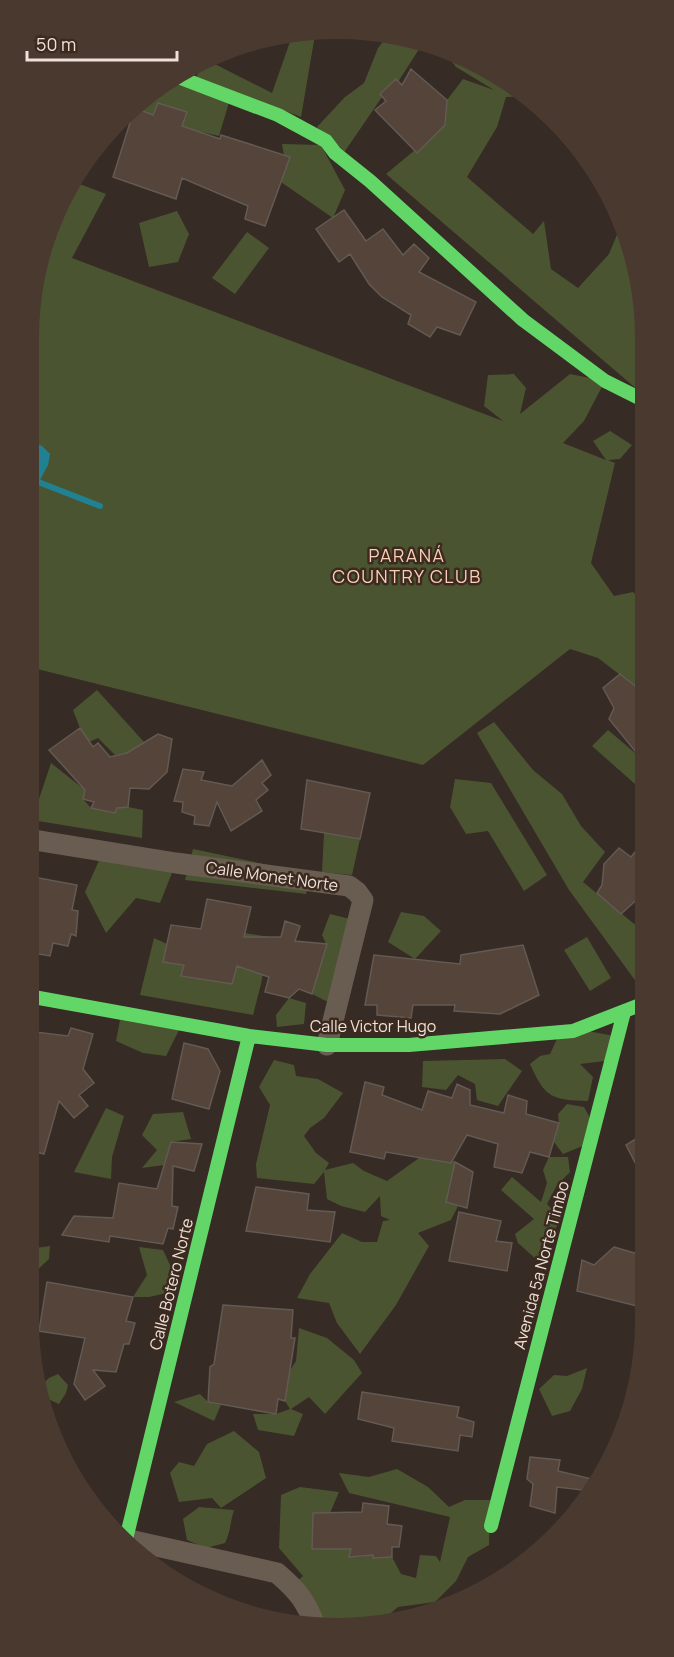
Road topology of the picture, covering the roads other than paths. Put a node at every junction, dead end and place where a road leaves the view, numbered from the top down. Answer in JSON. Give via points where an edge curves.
{"nodes":[{"id":1,"x":186,"y":80,"type":"edge"},
{"id":2,"x":635,"y":396,"type":"edge"},
{"id":3,"x":39,"y":841,"type":"edge"},
{"id":4,"x":39,"y":998,"type":"edge"},
{"id":5,"x":635,"y":1007,"type":"edge"},
{"id":6,"x":624,"y":1012,"type":"junction"},
{"id":7,"x":249,"y":1036,"type":"junction"},
{"id":8,"x":327,"y":1045,"type":"junction"},
{"id":9,"x":490,"y":1526,"type":"dead end"},
{"id":10,"x":127,"y":1532,"type":"edge"},
{"id":11,"x":139,"y":1542,"type":"edge"},
{"id":12,"x":311,"y":1616,"type":"edge"}],
"edges":[{"from":1,"to":2,"type":"street","via":[[278,115],[326,141],[523,320],[606,381]]},
{"from":3,"to":8,"type":"street","name":"Calle Monet Norte","via":[[354,889],[363,900]]},
{"from":4,"to":7,"type":"street","name":"Calle Victor Hugo"},
{"from":5,"to":6,"type":"street","name":"Calle Victor Hugo"},
{"from":6,"to":8,"type":"street","name":"Calle Victor Hugo","via":[[573,1031],[409,1045]]},
{"from":6,"to":9,"type":"street","name":"Avenida 5a Norte Timbo"},
{"from":7,"to":8,"type":"street","name":"Calle Victor Hugo"},
{"from":7,"to":10,"type":"street","name":"Calle Botero Norte"},
{"from":11,"to":12,"type":"street","via":[[277,1573],[306,1603]]}]}
